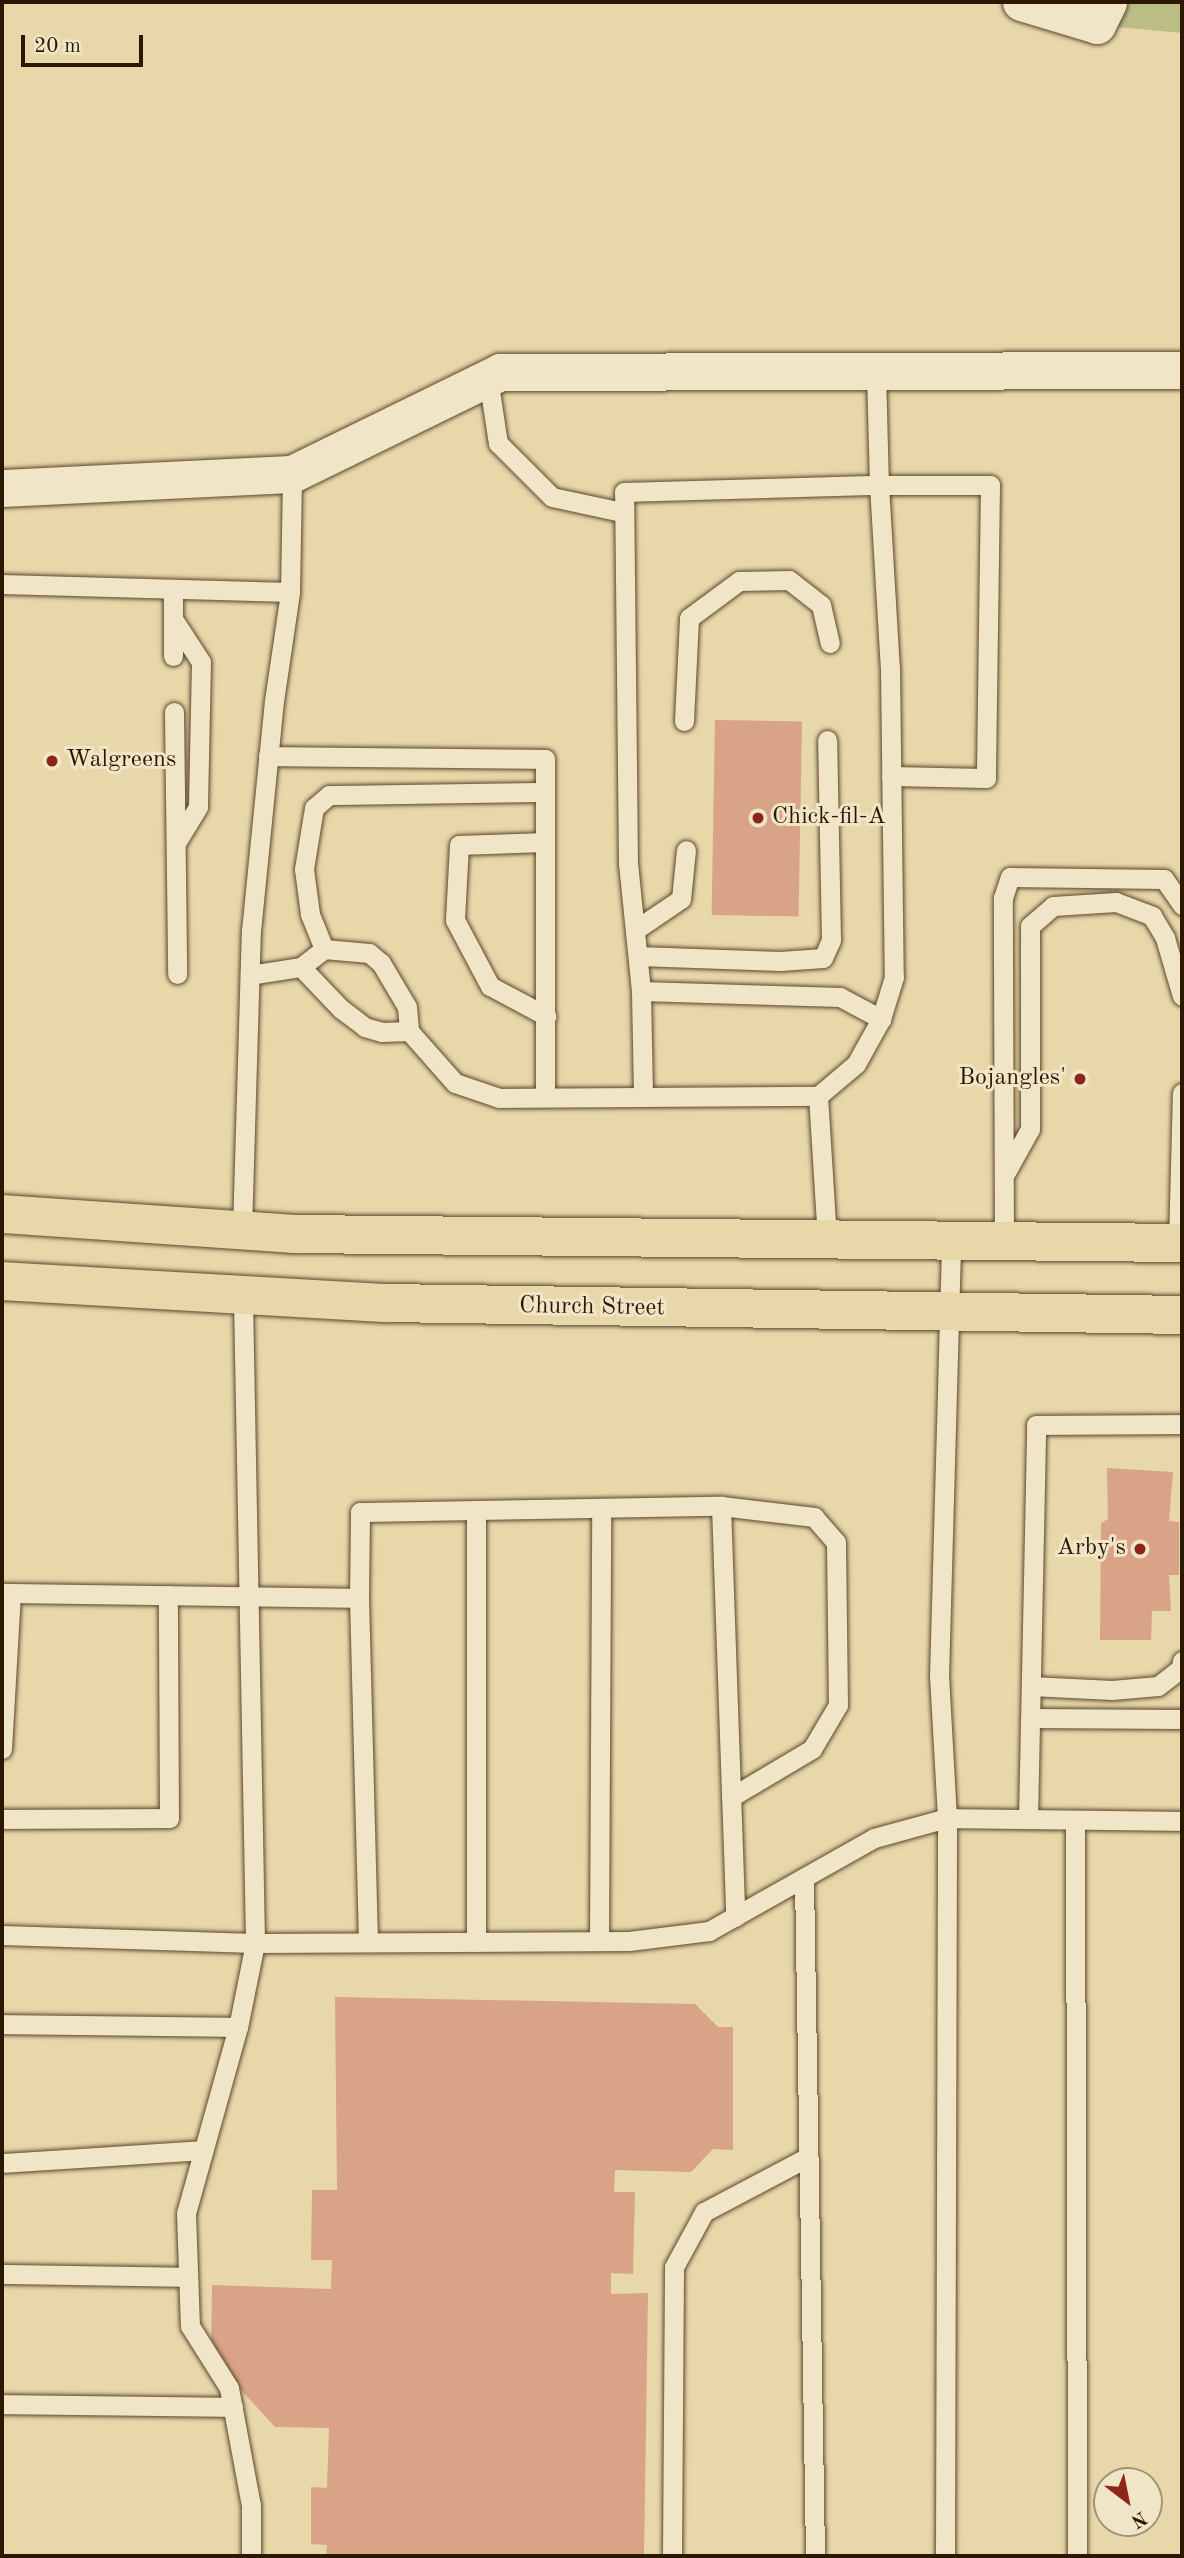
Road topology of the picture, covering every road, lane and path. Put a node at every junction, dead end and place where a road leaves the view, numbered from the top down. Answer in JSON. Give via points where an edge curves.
{"nodes":[{"id":1,"x":1021,"y":2,"type":"edge"},
{"id":2,"x":1102,"y":13,"type":"edge"},
{"id":3,"x":1182,"y":370,"type":"edge"},
{"id":4,"x":876,"y":371,"type":"junction"},
{"id":5,"x":488,"y":377,"type":"junction"},
{"id":6,"x":292,"y":474,"type":"junction"},
{"id":7,"x":879,"y":485,"type":"junction"},
{"id":8,"x":2,"y":488,"type":"edge"},
{"id":9,"x":622,"y":512,"type":"junction"},
{"id":10,"x":2,"y":584,"type":"edge"},
{"id":11,"x":173,"y":589,"type":"junction"},
{"id":12,"x":290,"y":592,"type":"junction"},
{"id":13,"x":173,"y":619,"type":"junction"},
{"id":14,"x":830,"y":643,"type":"dead end"},
{"id":15,"x":173,"y":656,"type":"dead end"},
{"id":16,"x":174,"y":712,"type":"dead end"},
{"id":17,"x":684,"y":721,"type":"dead end"},
{"id":18,"x":827,"y":740,"type":"dead end"},
{"id":19,"x":268,"y":756,"type":"junction"},
{"id":20,"x":891,"y":776,"type":"junction"},
{"id":21,"x":545,"y":792,"type":"junction"},
{"id":22,"x":545,"y":842,"type":"junction"},
{"id":23,"x":175,"y":844,"type":"junction"},
{"id":24,"x":686,"y":850,"type":"dead end"},
{"id":25,"x":1182,"y":905,"type":"edge"},
{"id":26,"x":635,"y":930,"type":"junction"},
{"id":27,"x":324,"y":949,"type":"junction"},
{"id":28,"x":638,"y":956,"type":"junction"},
{"id":29,"x":302,"y":967,"type":"junction"},
{"id":30,"x":177,"y":974,"type":"dead end"},
{"id":31,"x":250,"y":975,"type":"junction"},
{"id":32,"x":641,"y":991,"type":"junction"},
{"id":33,"x":1182,"y":996,"type":"edge"},
{"id":34,"x":546,"y":1016,"type":"junction"},
{"id":35,"x":881,"y":1019,"type":"junction"},
{"id":36,"x":409,"y":1031,"type":"junction"},
{"id":37,"x":1182,"y":1093,"type":"edge"},
{"id":38,"x":643,"y":1095,"type":"junction"},
{"id":39,"x":818,"y":1096,"type":"junction"},
{"id":40,"x":545,"y":1097,"type":"junction"},
{"id":41,"x":1181,"y":1151,"type":"edge"},
{"id":42,"x":1004,"y":1176,"type":"junction"},
{"id":43,"x":2,"y":1214,"type":"edge"},
{"id":44,"x":242,"y":1230,"type":"junction"},
{"id":45,"x":827,"y":1240,"type":"junction"},
{"id":46,"x":951,"y":1241,"type":"junction"},
{"id":47,"x":1004,"y":1242,"type":"junction"},
{"id":48,"x":1180,"y":1243,"type":"edge"},
{"id":49,"x":2,"y":1281,"type":"edge"},
{"id":50,"x":243,"y":1299,"type":"junction"},
{"id":51,"x":950,"y":1313,"type":"junction"},
{"id":52,"x":1182,"y":1315,"type":"edge"},
{"id":53,"x":1182,"y":1424,"type":"edge"},
{"id":54,"x":722,"y":1506,"type":"junction"},
{"id":55,"x":601,"y":1508,"type":"junction"},
{"id":56,"x":476,"y":1510,"type":"junction"},
{"id":57,"x":6,"y":1593,"type":"edge"},
{"id":58,"x":168,"y":1595,"type":"junction"},
{"id":59,"x":250,"y":1597,"type":"junction"},
{"id":60,"x":359,"y":1598,"type":"junction"},
{"id":61,"x":1182,"y":1661,"type":"edge"},
{"id":62,"x":1031,"y":1686,"type":"junction"},
{"id":63,"x":1030,"y":1718,"type":"junction"},
{"id":64,"x":1182,"y":1719,"type":"edge"},
{"id":65,"x":2,"y":1749,"type":"edge"},
{"id":66,"x":730,"y":1797,"type":"junction"},
{"id":67,"x":947,"y":1818,"type":"junction"},
{"id":68,"x":2,"y":1819,"type":"edge"},
{"id":69,"x":1028,"y":1819,"type":"junction"},
{"id":70,"x":1075,"y":1820,"type":"junction"},
{"id":71,"x":1182,"y":1821,"type":"edge"},
{"id":72,"x":804,"y":1878,"type":"junction"},
{"id":73,"x":735,"y":1917,"type":"junction"},
{"id":74,"x":2,"y":1935,"type":"edge"},
{"id":75,"x":599,"y":1941,"type":"junction"},
{"id":76,"x":255,"y":1942,"type":"junction"},
{"id":77,"x":368,"y":1942,"type":"junction"},
{"id":78,"x":476,"y":1942,"type":"junction"},
{"id":79,"x":2,"y":2024,"type":"edge"},
{"id":80,"x":238,"y":2027,"type":"junction"},
{"id":81,"x":203,"y":2150,"type":"junction"},
{"id":82,"x":808,"y":2157,"type":"junction"},
{"id":83,"x":2,"y":2163,"type":"edge"},
{"id":84,"x":2,"y":2274,"type":"edge"},
{"id":85,"x":188,"y":2277,"type":"junction"},
{"id":86,"x":2,"y":2404,"type":"edge"},
{"id":87,"x":233,"y":2407,"type":"junction"},
{"id":88,"x":251,"y":2556,"type":"edge"},
{"id":89,"x":672,"y":2556,"type":"edge"},
{"id":90,"x":815,"y":2556,"type":"edge"},
{"id":91,"x":945,"y":2556,"type":"edge"},
{"id":92,"x":1077,"y":2556,"type":"edge"}],
"edges":[{"from":1,"to":2,"type":"street"},
{"from":3,"to":4,"type":"street"},
{"from":4,"to":5,"type":"street","via":[[500,372]]},
{"from":4,"to":7,"type":"lane"},
{"from":5,"to":6,"type":"street"},
{"from":5,"to":9,"type":"lane","via":[[498,443],[552,497]]},
{"from":6,"to":8,"type":"street"},
{"from":6,"to":12,"type":"lane"},
{"from":7,"to":9,"type":"lane","via":[[624,492]]},
{"from":7,"to":20,"type":"lane"},
{"from":7,"to":20,"type":"lane","via":[[990,485],[986,778]]},
{"from":9,"to":26,"type":"lane","via":[[628,864]]},
{"from":10,"to":11,"type":"lane"},
{"from":11,"to":12,"type":"lane"},
{"from":11,"to":13,"type":"lane"},
{"from":12,"to":19,"type":"lane"},
{"from":13,"to":15,"type":"lane"},
{"from":13,"to":23,"type":"lane","via":[[201,662],[198,807]]},
{"from":14,"to":17,"type":"lane","via":[[821,605],[789,580],[739,581],[689,618]]},
{"from":16,"to":23,"type":"lane"},
{"from":18,"to":28,"type":"lane","via":[[831,940],[823,958]]},
{"from":19,"to":21,"type":"lane","via":[[545,759]]},
{"from":19,"to":31,"type":"lane"},
{"from":20,"to":35,"type":"lane","via":[[894,977]]},
{"from":21,"to":22,"type":"lane"},
{"from":21,"to":27,"type":"lane","via":[[329,795],[314,808],[304,869],[310,914]]},
{"from":22,"to":34,"type":"lane"},
{"from":22,"to":34,"type":"lane","via":[[459,845],[455,920],[490,986]]},
{"from":23,"to":30,"type":"lane"},
{"from":24,"to":26,"type":"lane","via":[[681,898]]},
{"from":25,"to":42,"type":"lane","via":[[1164,879],[1010,877],[1003,898]]},
{"from":26,"to":28,"type":"lane"},
{"from":27,"to":29,"type":"lane"},
{"from":27,"to":36,"type":"lane","via":[[369,953],[381,962],[407,1007]]},
{"from":28,"to":32,"type":"lane"},
{"from":29,"to":31,"type":"lane"},
{"from":29,"to":36,"type":"lane","via":[[341,1009],[365,1027]]},
{"from":31,"to":44,"type":"lane"},
{"from":32,"to":35,"type":"lane","via":[[840,997]]},
{"from":32,"to":38,"type":"lane"},
{"from":33,"to":42,"type":"lane","via":[[1165,938],[1152,916],[1116,902],[1053,906],[1030,926],[1030,1129]]},
{"from":34,"to":40,"type":"lane"},
{"from":35,"to":39,"type":"lane","via":[[856,1064]]},
{"from":36,"to":40,"type":"lane","via":[[455,1083],[499,1098]]},
{"from":37,"to":41,"type":"lane"},
{"from":38,"to":39,"type":"lane"},
{"from":38,"to":40,"type":"lane"},
{"from":39,"to":45,"type":"lane"},
{"from":41,"to":48,"type":"lane"},
{"from":42,"to":47,"type":"lane"},
{"from":43,"to":44,"type":"highway"},
{"from":44,"to":45,"type":"highway"},
{"from":45,"to":46,"type":"highway"},
{"from":46,"to":47,"type":"highway"},
{"from":46,"to":51,"type":"lane"},
{"from":47,"to":48,"type":"highway"},
{"from":49,"to":50,"type":"highway","name":"Church Street"},
{"from":50,"to":51,"type":"highway","name":"Church Street"},
{"from":50,"to":59,"type":"lane"},
{"from":51,"to":52,"type":"highway","name":"Church Street"},
{"from":51,"to":67,"type":"lane","via":[[939,1677]]},
{"from":53,"to":62,"type":"lane","via":[[1036,1425]]},
{"from":54,"to":55,"type":"lane"},
{"from":54,"to":66,"type":"lane"},
{"from":54,"to":66,"type":"lane","via":[[814,1517],[836,1542],[838,1705],[812,1749]]},
{"from":55,"to":56,"type":"lane"},
{"from":55,"to":75,"type":"lane"},
{"from":56,"to":60,"type":"lane","via":[[360,1512]]},
{"from":56,"to":78,"type":"lane"},
{"from":57,"to":58,"type":"lane"},
{"from":57,"to":65,"type":"lane"},
{"from":58,"to":59,"type":"lane"},
{"from":58,"to":68,"type":"lane","via":[[169,1818]]},
{"from":59,"to":60,"type":"lane"},
{"from":59,"to":76,"type":"lane"},
{"from":60,"to":77,"type":"lane"},
{"from":61,"to":62,"type":"lane","via":[[1181,1668],[1158,1686],[1112,1690]]},
{"from":62,"to":63,"type":"lane"},
{"from":63,"to":64,"type":"lane"},
{"from":63,"to":69,"type":"lane"},
{"from":66,"to":73,"type":"lane"},
{"from":67,"to":69,"type":"lane"},
{"from":67,"to":72,"type":"lane","via":[[874,1839]]},
{"from":67,"to":91,"type":"lane"},
{"from":69,"to":70,"type":"lane"},
{"from":70,"to":71,"type":"lane"},
{"from":70,"to":92,"type":"lane"},
{"from":72,"to":73,"type":"lane"},
{"from":72,"to":82,"type":"lane"},
{"from":73,"to":75,"type":"lane","via":[[709,1931]]},
{"from":74,"to":76,"type":"lane"},
{"from":75,"to":78,"type":"lane"},
{"from":76,"to":77,"type":"lane"},
{"from":76,"to":80,"type":"lane"},
{"from":77,"to":78,"type":"lane"},
{"from":79,"to":80,"type":"lane"},
{"from":80,"to":81,"type":"lane"},
{"from":81,"to":83,"type":"lane"},
{"from":81,"to":85,"type":"lane","via":[[186,2213]]},
{"from":82,"to":89,"type":"lane","via":[[704,2212],[674,2267]]},
{"from":82,"to":90,"type":"lane"},
{"from":84,"to":85,"type":"lane"},
{"from":85,"to":87,"type":"lane","via":[[190,2326],[229,2388]]},
{"from":86,"to":87,"type":"lane"},
{"from":87,"to":88,"type":"lane","via":[[251,2505]]}]}
